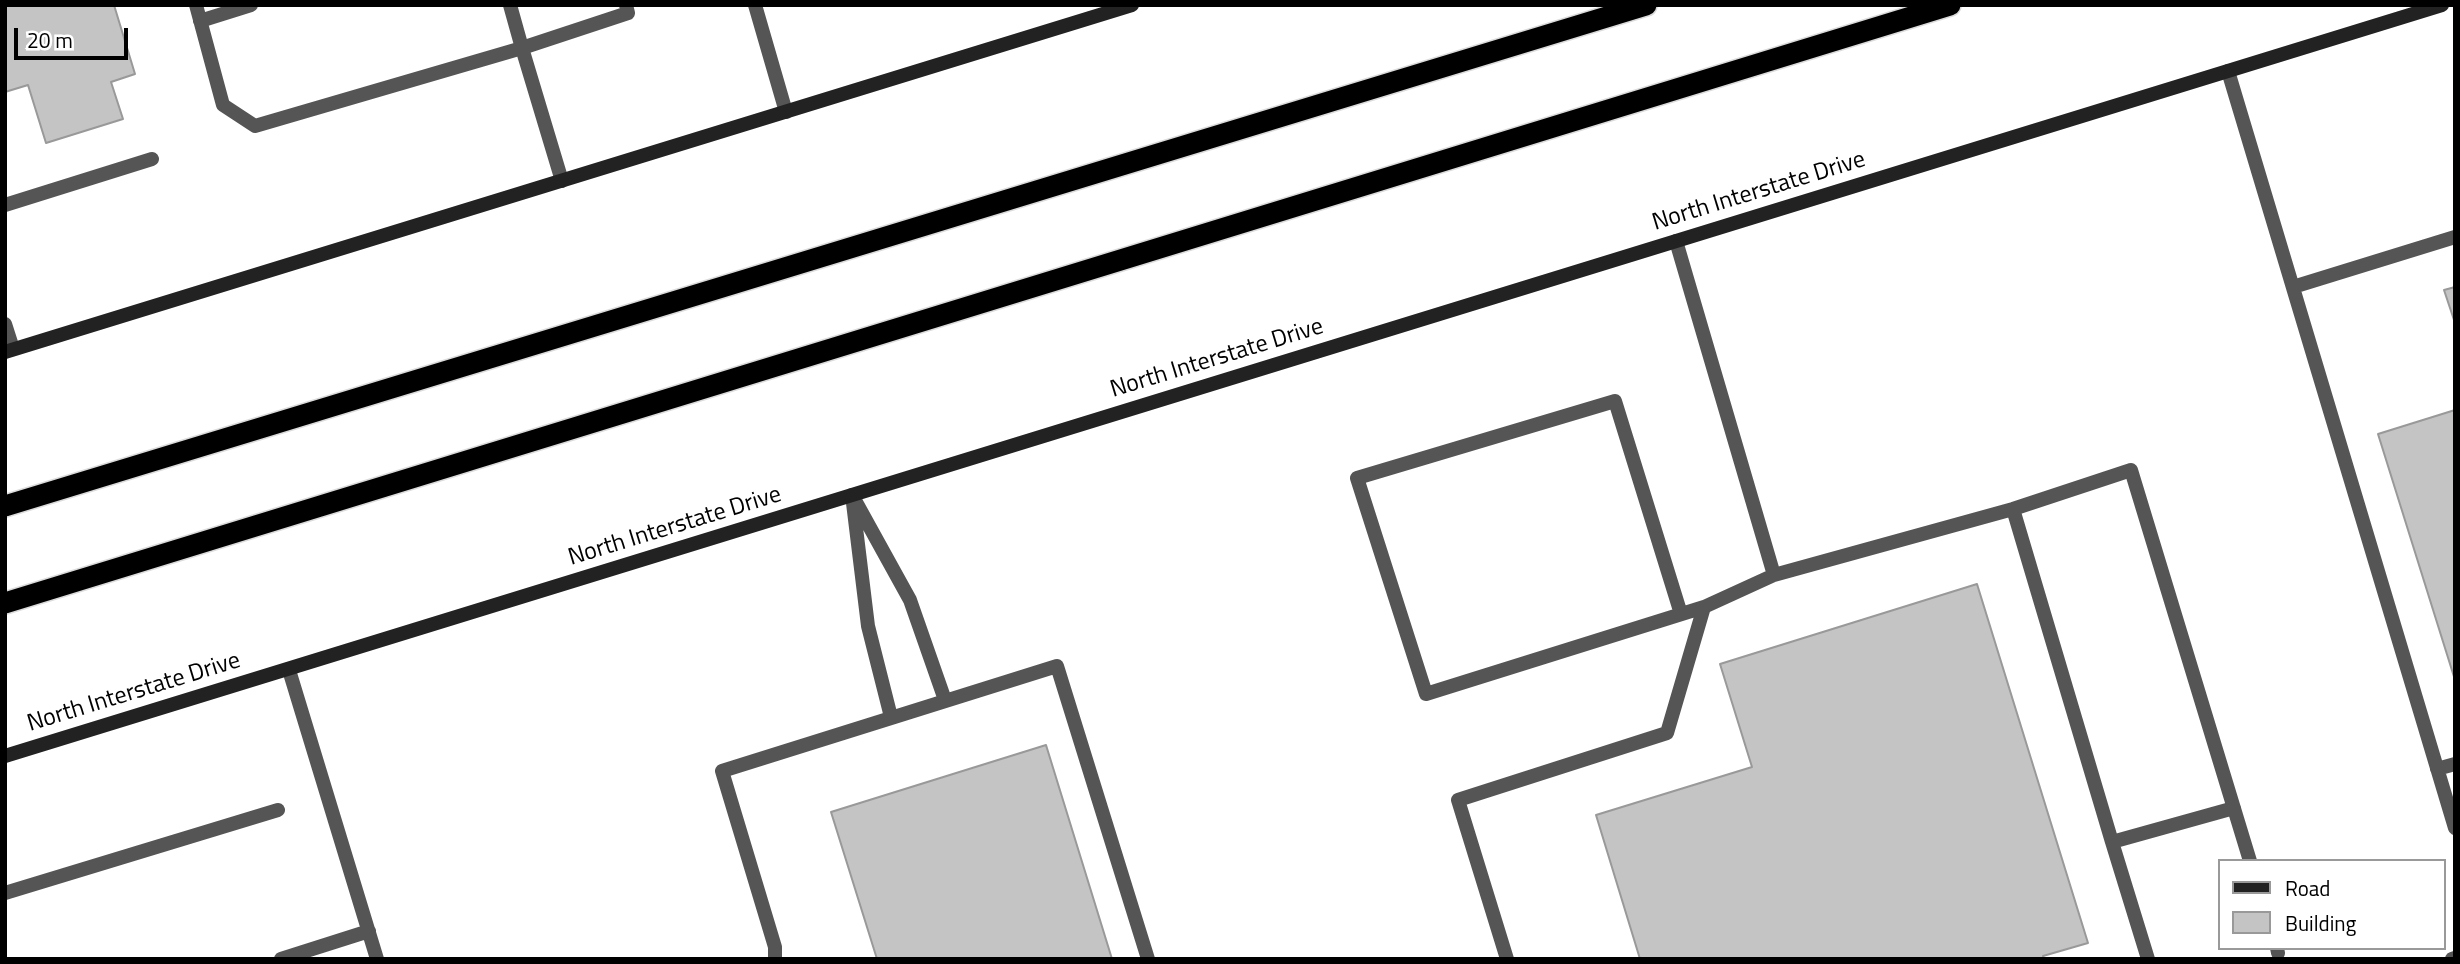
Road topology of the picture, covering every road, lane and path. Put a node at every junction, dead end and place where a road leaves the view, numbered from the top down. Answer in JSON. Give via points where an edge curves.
{"nodes":[{"id":1,"x":196,"y":5,"type":"edge"},
{"id":2,"x":251,"y":5,"type":"edge"},
{"id":3,"x":510,"y":5,"type":"edge"},
{"id":4,"x":626,"y":5,"type":"edge"},
{"id":5,"x":755,"y":5,"type":"edge"},
{"id":6,"x":1132,"y":5,"type":"edge"},
{"id":7,"x":1646,"y":5,"type":"edge"},
{"id":8,"x":1950,"y":5,"type":"edge"},
{"id":9,"x":2442,"y":5,"type":"edge"},
{"id":10,"x":200,"y":21,"type":"junction"},
{"id":11,"x":522,"y":48,"type":"junction"},
{"id":12,"x":2228,"y":71,"type":"junction"},
{"id":13,"x":786,"y":111,"type":"junction"},
{"id":14,"x":152,"y":159,"type":"dead end"},
{"id":15,"x":562,"y":181,"type":"junction"},
{"id":16,"x":5,"y":205,"type":"edge"},
{"id":17,"x":2455,"y":237,"type":"edge"},
{"id":18,"x":1676,"y":241,"type":"junction"},
{"id":19,"x":2293,"y":287,"type":"junction"},
{"id":20,"x":5,"y":324,"type":"edge"},
{"id":21,"x":9,"y":351,"type":"edge"},
{"id":22,"x":852,"y":495,"type":"junction"},
{"id":23,"x":5,"y":506,"type":"edge"},
{"id":24,"x":2013,"y":509,"type":"junction"},
{"id":25,"x":1774,"y":575,"type":"junction"},
{"id":26,"x":5,"y":603,"type":"edge"},
{"id":27,"x":1704,"y":607,"type":"junction"},
{"id":28,"x":1681,"y":614,"type":"junction"},
{"id":29,"x":289,"y":670,"type":"junction"},
{"id":30,"x":945,"y":700,"type":"junction"},
{"id":31,"x":891,"y":717,"type":"junction"},
{"id":32,"x":5,"y":755,"type":"edge"},
{"id":33,"x":2455,"y":764,"type":"edge"},
{"id":34,"x":2437,"y":769,"type":"junction"},
{"id":35,"x":2234,"y":808,"type":"junction"},
{"id":36,"x":278,"y":810,"type":"dead end"},
{"id":37,"x":2455,"y":828,"type":"edge"},
{"id":38,"x":2112,"y":842,"type":"junction"},
{"id":39,"x":2249,"y":859,"type":"edge"},
{"id":40,"x":5,"y":893,"type":"edge"},
{"id":41,"x":369,"y":931,"type":"junction"},
{"id":42,"x":281,"y":959,"type":"edge"},
{"id":43,"x":377,"y":959,"type":"edge"},
{"id":44,"x":775,"y":959,"type":"edge"},
{"id":45,"x":1148,"y":959,"type":"edge"},
{"id":46,"x":1507,"y":959,"type":"edge"},
{"id":47,"x":2148,"y":959,"type":"edge"}],
"edges":[{"from":1,"to":10,"type":"lane"},
{"from":2,"to":10,"type":"lane"},
{"from":3,"to":11,"type":"lane"},
{"from":4,"to":11,"type":"lane","via":[[628,13]]},
{"from":5,"to":13,"type":"lane"},
{"from":6,"to":13,"type":"main road"},
{"from":7,"to":23,"type":"highway"},
{"from":8,"to":26,"type":"highway"},
{"from":9,"to":12,"type":"main road","name":"North Interstate Drive"},
{"from":10,"to":11,"type":"lane","via":[[223,105],[255,126]]},
{"from":11,"to":15,"type":"lane"},
{"from":12,"to":18,"type":"main road","name":"North Interstate Drive"},
{"from":12,"to":19,"type":"lane"},
{"from":13,"to":15,"type":"main road"},
{"from":14,"to":16,"type":"lane"},
{"from":15,"to":21,"type":"main road"},
{"from":17,"to":19,"type":"lane"},
{"from":18,"to":22,"type":"main road","name":"North Interstate Drive"},
{"from":18,"to":25,"type":"lane"},
{"from":19,"to":34,"type":"lane"},
{"from":20,"to":21,"type":"lane"},
{"from":22,"to":29,"type":"main road","name":"North Interstate Drive"},
{"from":22,"to":30,"type":"lane","via":[[910,600]]},
{"from":22,"to":31,"type":"lane","via":[[868,626]]},
{"from":24,"to":25,"type":"lane"},
{"from":24,"to":35,"type":"lane","via":[[2130,470]]},
{"from":24,"to":38,"type":"lane"},
{"from":25,"to":27,"type":"lane"},
{"from":27,"to":28,"type":"lane"},
{"from":27,"to":46,"type":"lane","via":[[1667,733],[1458,800]]},
{"from":28,"to":28,"type":"lane","via":[[1426,694],[1357,478],[1615,401]]},
{"from":29,"to":32,"type":"main road","name":"North Interstate Drive"},
{"from":29,"to":41,"type":"lane"},
{"from":30,"to":31,"type":"lane"},
{"from":30,"to":45,"type":"lane","via":[[1057,666]]},
{"from":31,"to":44,"type":"lane","via":[[722,771]]},
{"from":33,"to":34,"type":"lane"},
{"from":34,"to":37,"type":"lane"},
{"from":35,"to":38,"type":"lane"},
{"from":35,"to":39,"type":"lane"},
{"from":36,"to":40,"type":"lane"},
{"from":38,"to":47,"type":"lane"},
{"from":41,"to":42,"type":"lane"},
{"from":41,"to":43,"type":"lane"}]}
